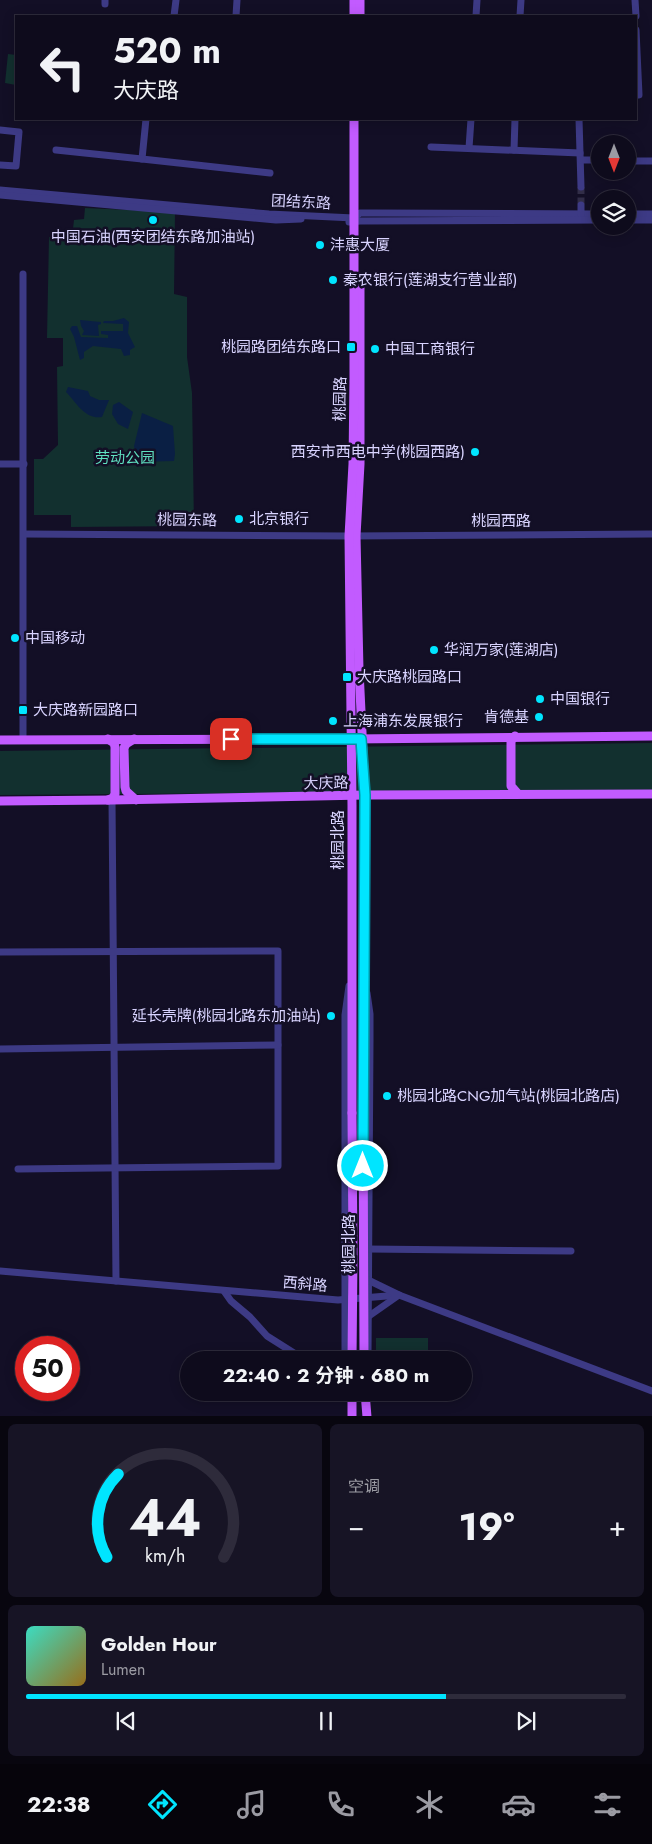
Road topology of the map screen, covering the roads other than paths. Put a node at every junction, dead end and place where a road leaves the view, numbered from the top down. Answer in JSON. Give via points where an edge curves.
{"nodes":[{"id":1,"x":176,"y":0,"type":"edge"},
{"id":2,"x":237,"y":0,"type":"edge"},
{"id":3,"x":354,"y":0,"type":"edge"},
{"id":4,"x":360,"y":0,"type":"edge"},
{"id":5,"x":476,"y":0,"type":"edge"},
{"id":6,"x":521,"y":0,"type":"edge"},
{"id":7,"x":635,"y":0,"type":"edge"},
{"id":8,"x":174,"y":15,"type":"edge"},
{"id":9,"x":236,"y":15,"type":"edge"},
{"id":10,"x":354,"y":15,"type":"edge"},
{"id":11,"x":360,"y":15,"type":"edge"},
{"id":12,"x":476,"y":15,"type":"edge"},
{"id":13,"x":520,"y":15,"type":"edge"},
{"id":14,"x":636,"y":15,"type":"edge"},
{"id":15,"x":637,"y":52,"type":"edge"},
{"id":16,"x":639,"y":95,"type":"dead end"},
{"id":17,"x":146,"y":120,"type":"edge"},
{"id":18,"x":354,"y":120,"type":"edge"},
{"id":19,"x":360,"y":120,"type":"edge"},
{"id":20,"x":471,"y":120,"type":"edge"},
{"id":21,"x":515,"y":120,"type":"edge"},
{"id":22,"x":579,"y":120,"type":"edge"},
{"id":23,"x":0,"y":130,"type":"edge"},
{"id":24,"x":431,"y":147,"type":"dead end"},
{"id":25,"x":469,"y":148,"type":"junction"},
{"id":26,"x":56,"y":150,"type":"dead end"},
{"id":27,"x":514,"y":150,"type":"junction"},
{"id":28,"x":580,"y":156,"type":"junction"},
{"id":29,"x":591,"y":158,"type":"edge"},
{"id":30,"x":142,"y":159,"type":"junction"},
{"id":31,"x":636,"y":161,"type":"edge"},
{"id":32,"x":652,"y":161,"type":"edge"},
{"id":33,"x":0,"y":164,"type":"edge"},
{"id":34,"x":270,"y":173,"type":"dead end"},
{"id":35,"x":581,"y":188,"type":"tunnel mouth"},
{"id":36,"x":0,"y":190,"type":"edge"},
{"id":37,"x":0,"y":195,"type":"edge"},
{"id":38,"x":581,"y":205,"type":"tunnel mouth"},
{"id":39,"x":581,"y":214,"type":"junction"},
{"id":40,"x":591,"y":214,"type":"edge"},
{"id":41,"x":636,"y":214,"type":"edge"},
{"id":42,"x":652,"y":214,"type":"edge"},
{"id":43,"x":357,"y":218,"type":"junction"},
{"id":44,"x":591,"y":220,"type":"edge"},
{"id":45,"x":636,"y":220,"type":"edge"},
{"id":46,"x":652,"y":220,"type":"edge"},
{"id":47,"x":23,"y":274,"type":"dead end"},
{"id":48,"x":0,"y":464,"type":"edge"},
{"id":49,"x":24,"y":464,"type":"junction"},
{"id":50,"x":24,"y":534,"type":"junction"},
{"id":51,"x":652,"y":534,"type":"edge"},
{"id":52,"x":353,"y":536,"type":"junction"},
{"id":53,"x":504,"y":736,"type":"junction"},
{"id":54,"x":515,"y":736,"type":"junction"},
{"id":55,"x":652,"y":736,"type":"edge"},
{"id":56,"x":108,"y":739,"type":"junction"},
{"id":57,"x":134,"y":739,"type":"junction"},
{"id":58,"x":351,"y":739,"type":"junction"},
{"id":59,"x":361,"y":739,"type":"junction"},
{"id":60,"x":0,"y":740,"type":"edge"},
{"id":61,"x":23,"y":740,"type":"junction"},
{"id":62,"x":504,"y":794,"type":"junction"},
{"id":63,"x":518,"y":794,"type":"junction"},
{"id":64,"x":652,"y":794,"type":"edge"},
{"id":65,"x":365,"y":795,"type":"junction"},
{"id":66,"x":352,"y":796,"type":"junction"},
{"id":67,"x":110,"y":800,"type":"junction"},
{"id":68,"x":136,"y":800,"type":"junction"},
{"id":69,"x":0,"y":801,"type":"edge"},
{"id":70,"x":0,"y":952,"type":"edge"},
{"id":71,"x":114,"y":952,"type":"junction"},
{"id":72,"x":352,"y":960,"type":"junction"},
{"id":73,"x":364,"y":969,"type":"junction"},
{"id":74,"x":278,"y":1046,"type":"junction"},
{"id":75,"x":115,"y":1047,"type":"junction"},
{"id":76,"x":0,"y":1049,"type":"edge"},
{"id":77,"x":116,"y":1168,"type":"junction"},
{"id":78,"x":18,"y":1169,"type":"dead end"},
{"id":79,"x":368,"y":1249,"type":"junction"},
{"id":80,"x":571,"y":1251,"type":"dead end"},
{"id":81,"x":0,"y":1271,"type":"edge"},
{"id":82,"x":368,"y":1280,"type":"junction"},
{"id":83,"x":116,"y":1281,"type":"junction"},
{"id":84,"x":224,"y":1291,"type":"junction"},
{"id":85,"x":398,"y":1295,"type":"junction"},
{"id":86,"x":368,"y":1299,"type":"junction"},
{"id":87,"x":345,"y":1300,"type":"junction"},
{"id":88,"x":368,"y":1316,"type":"junction"},
{"id":89,"x":291,"y":1351,"type":"edge"},
{"id":90,"x":345,"y":1351,"type":"edge"},
{"id":91,"x":352,"y":1351,"type":"edge"},
{"id":92,"x":364,"y":1351,"type":"edge"},
{"id":93,"x":368,"y":1351,"type":"edge"},
{"id":94,"x":652,"y":1391,"type":"edge"},
{"id":95,"x":352,"y":1401,"type":"edge"},
{"id":96,"x":366,"y":1401,"type":"edge"},
{"id":97,"x":352,"y":1416,"type":"edge"},
{"id":98,"x":367,"y":1416,"type":"edge"}],
"edges":[{"from":1,"to":8,"type":"street"},
{"from":2,"to":9,"type":"street"},
{"from":3,"to":10,"type":"main road"},
{"from":4,"to":11,"type":"main road"},
{"from":5,"to":12,"type":"street"},
{"from":6,"to":13,"type":"street"},
{"from":7,"to":14,"type":"street"},
{"from":15,"to":16,"type":"street"},
{"from":17,"to":30,"type":"street"},
{"from":18,"to":43,"type":"main road","name":"桃园路"},
{"from":19,"to":43,"type":"main road","name":"桃园路"},
{"from":20,"to":25,"type":"street"},
{"from":21,"to":27,"type":"street"},
{"from":22,"to":28,"type":"street"},
{"from":23,"to":33,"type":"street","via":[[19,132],[16,166]]},
{"from":24,"to":25,"type":"street"},
{"from":25,"to":27,"type":"street"},
{"from":26,"to":30,"type":"street"},
{"from":27,"to":28,"type":"street"},
{"from":28,"to":29,"type":"street"},
{"from":28,"to":35,"type":"street"},
{"from":30,"to":34,"type":"street"},
{"from":31,"to":32,"type":"street"},
{"from":36,"to":43,"type":"street","name":"团结东路","via":[[269,214]]},
{"from":37,"to":43,"type":"street","via":[[276,220]]},
{"from":38,"to":39,"type":"street"},
{"from":39,"to":40,"type":"street","name":"团结东路"},
{"from":39,"to":43,"type":"street","name":"团结东路"},
{"from":41,"to":42,"type":"street"},
{"from":43,"to":44,"type":"street"},
{"from":43,"to":52,"type":"main road","name":"桃园路"},
{"from":45,"to":46,"type":"street"},
{"from":47,"to":49,"type":"street"},
{"from":48,"to":49,"type":"street"},
{"from":49,"to":50,"type":"street"},
{"from":50,"to":52,"type":"street","name":"桃园东路"},
{"from":50,"to":61,"type":"street"},
{"from":51,"to":52,"type":"street","name":"桃园西路"},
{"from":52,"to":58,"type":"main road","name":"桃园路"},
{"from":52,"to":59,"type":"main road","name":"桃园路"},
{"from":53,"to":54,"type":"main road"},
{"from":53,"to":59,"type":"main road"},
{"from":53,"to":62,"type":"main road","via":[[508,741],[508,791]]},
{"from":54,"to":55,"type":"main road"},
{"from":54,"to":63,"type":"main road","via":[[511,741],[511,786]]},
{"from":56,"to":57,"type":"main road"},
{"from":56,"to":61,"type":"main road"},
{"from":56,"to":67,"type":"main road","via":[[115,747],[115,794]]},
{"from":57,"to":58,"type":"main road"},
{"from":57,"to":68,"type":"main road","via":[[124,748],[126,791]]},
{"from":58,"to":59,"type":"main road"},
{"from":58,"to":66,"type":"main road","name":"桃园北路"},
{"from":59,"to":65,"type":"main road","name":"桃园北路"},
{"from":60,"to":61,"type":"main road"},
{"from":62,"to":63,"type":"main road","name":"大庆路"},
{"from":62,"to":65,"type":"main road","name":"大庆路"},
{"from":63,"to":64,"type":"main road","name":"大庆路"},
{"from":65,"to":66,"type":"main road","name":"大庆路"},
{"from":65,"to":73,"type":"main road","name":"桃园北路"},
{"from":66,"to":68,"type":"main road","name":"大庆路"},
{"from":66,"to":72,"type":"main road","name":"桃园北路"},
{"from":67,"to":68,"type":"main road","name":"大庆路"},
{"from":67,"to":69,"type":"main road","name":"大庆路"},
{"from":67,"to":71,"type":"street"},
{"from":70,"to":71,"type":"street"},
{"from":71,"to":74,"type":"street","via":[[278,950]]},
{"from":71,"to":75,"type":"street"},
{"from":72,"to":87,"type":"street","via":[[345,1014]]},
{"from":72,"to":91,"type":"main road","name":"桃园北路","bridge":true},
{"from":73,"to":79,"type":"street","via":[[370,1014]]},
{"from":73,"to":92,"type":"main road","name":"桃园北路","bridge":true},
{"from":74,"to":75,"type":"street"},
{"from":74,"to":77,"type":"street","via":[[278,1166]]},
{"from":75,"to":76,"type":"street"},
{"from":75,"to":77,"type":"street"},
{"from":77,"to":78,"type":"street"},
{"from":77,"to":83,"type":"street"},
{"from":79,"to":80,"type":"street"},
{"from":79,"to":82,"type":"street"},
{"from":81,"to":83,"type":"street","name":"西斜路"},
{"from":82,"to":85,"type":"street"},
{"from":82,"to":86,"type":"street"},
{"from":83,"to":84,"type":"street","name":"西斜路"},
{"from":84,"to":87,"type":"street","name":"西斜路"},
{"from":84,"to":89,"type":"street","via":[[267,1336]]},
{"from":85,"to":86,"type":"street","name":"西斜路"},
{"from":85,"to":88,"type":"street"},
{"from":85,"to":94,"type":"street","name":"西斜路"},
{"from":86,"to":87,"type":"street","name":"西斜路"},
{"from":86,"to":88,"type":"street"},
{"from":87,"to":90,"type":"street"},
{"from":88,"to":93,"type":"street"},
{"from":95,"to":97,"type":"main road"},
{"from":96,"to":98,"type":"main road"}]}
